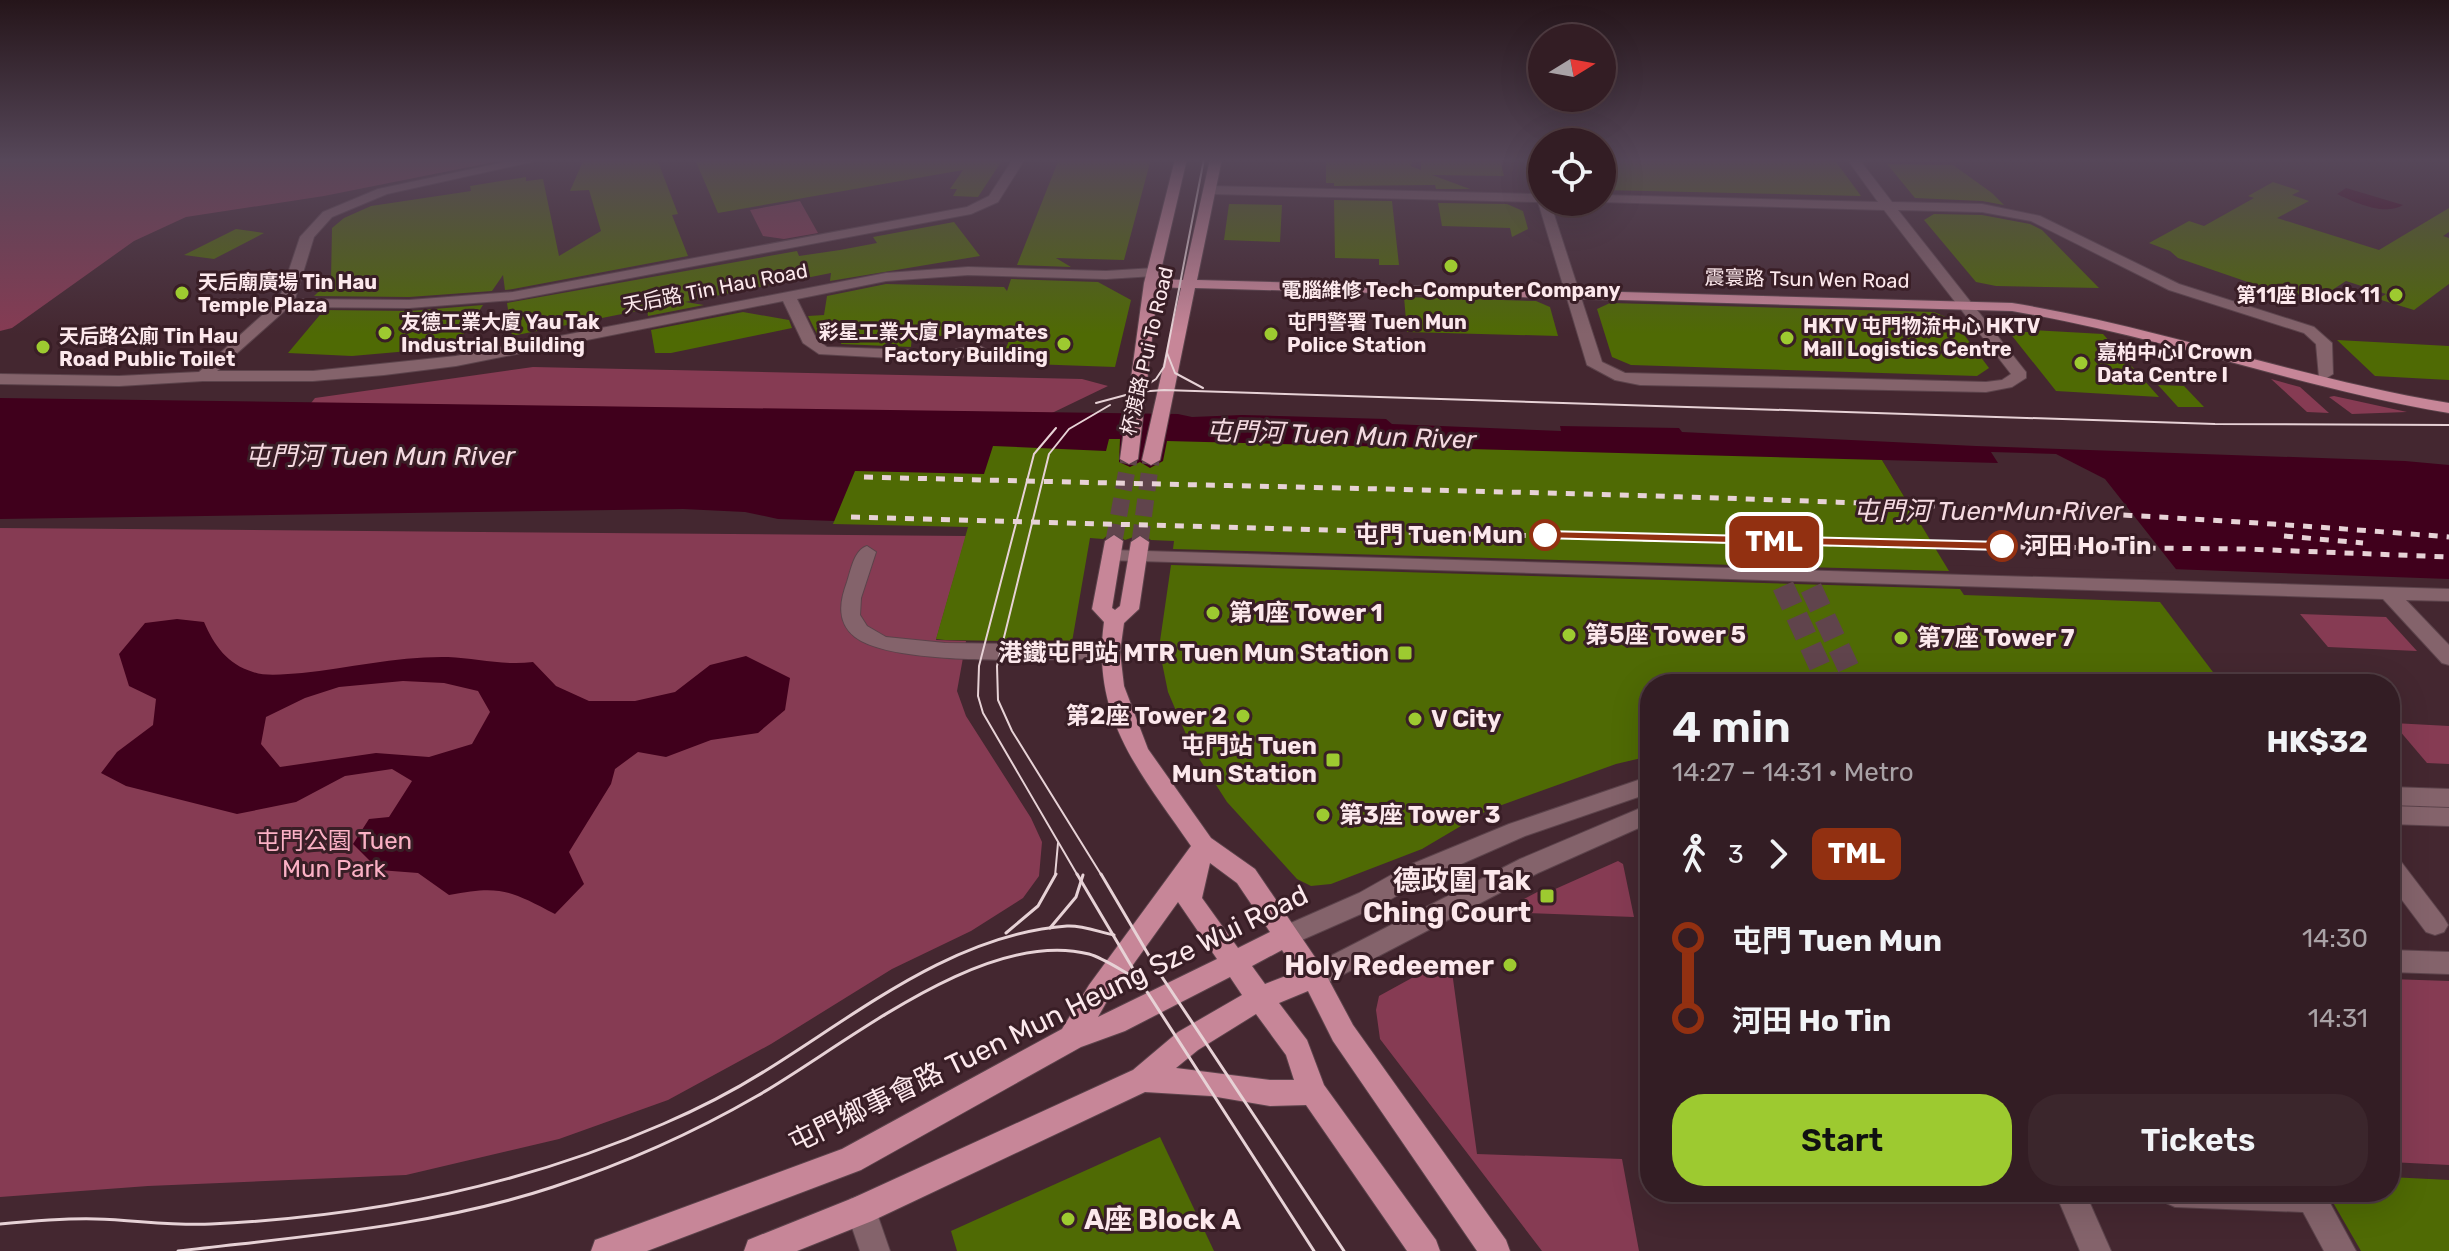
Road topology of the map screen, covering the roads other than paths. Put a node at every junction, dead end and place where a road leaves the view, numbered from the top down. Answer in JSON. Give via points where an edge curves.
{"nodes":[{"id":1,"x":324,"y":217,"type":"edge"},
{"id":2,"x":932,"y":217,"type":"edge"},
{"id":3,"x":1167,"y":217,"type":"edge"},
{"id":4,"x":1205,"y":217,"type":"edge"},
{"id":5,"x":1549,"y":217,"type":"edge"},
{"id":6,"x":1898,"y":217,"type":"edge"},
{"id":7,"x":2036,"y":217,"type":"edge"},
{"id":8,"x":1153,"y":278,"type":"junction"},
{"id":9,"x":1192,"y":279,"type":"junction"},
{"id":10,"x":1572,"y":290,"type":"junction"},
{"id":11,"x":787,"y":294,"type":"junction"},
{"id":12,"x":1958,"y":298,"type":"junction"},
{"id":13,"x":285,"y":303,"type":"junction"},
{"id":14,"x":979,"y":350,"type":"dead end"},
{"id":15,"x":2325,"y":374,"type":"junction"},
{"id":16,"x":203,"y":376,"type":"junction"},
{"id":17,"x":0,"y":379,"type":"edge"},
{"id":18,"x":2449,"y":397,"type":"edge"},
{"id":19,"x":2449,"y":408,"type":"edge"},
{"id":20,"x":1129,"y":459,"type":"tunnel mouth"},
{"id":21,"x":1151,"y":460,"type":"tunnel mouth"},
{"id":22,"x":1112,"y":548,"type":"joint"},
{"id":23,"x":1139,"y":549,"type":"junction"},
{"id":24,"x":867,"y":552,"type":"dead end"},
{"id":25,"x":2388,"y":593,"type":"junction"},
{"id":26,"x":2449,"y":595,"type":"edge"},
{"id":27,"x":1114,"y":621,"type":"junction"},
{"id":28,"x":1110,"y":652,"type":"junction"},
{"id":29,"x":2449,"y":658,"type":"edge"},
{"id":30,"x":1640,"y":787,"type":"edge"},
{"id":31,"x":2400,"y":796,"type":"edge"},
{"id":32,"x":2449,"y":798,"type":"edge"},
{"id":33,"x":2400,"y":815,"type":"edge"},
{"id":34,"x":1640,"y":817,"type":"edge"},
{"id":35,"x":2449,"y":817,"type":"edge"},
{"id":36,"x":1203,"y":845,"type":"junction"},
{"id":37,"x":2400,"y":879,"type":"edge"},
{"id":38,"x":2435,"y":925,"type":"dead end"},
{"id":39,"x":1286,"y":936,"type":"junction"},
{"id":40,"x":2400,"y":961,"type":"edge"},
{"id":41,"x":1233,"y":963,"type":"junction"},
{"id":42,"x":2449,"y":963,"type":"edge"},
{"id":43,"x":1314,"y":977,"type":"junction"},
{"id":44,"x":1258,"y":999,"type":"junction"},
{"id":45,"x":1072,"y":1038,"type":"junction"},
{"id":46,"x":1143,"y":1079,"type":"junction"},
{"id":47,"x":1313,"y":1092,"type":"junction"},
{"id":48,"x":2074,"y":1202,"type":"edge"},
{"id":49,"x":2313,"y":1202,"type":"edge"},
{"id":50,"x":861,"y":1210,"type":"junction"},
{"id":51,"x":1423,"y":1249,"type":"edge"},
{"id":52,"x":606,"y":1251,"type":"edge"},
{"id":53,"x":759,"y":1251,"type":"edge"},
{"id":54,"x":875,"y":1251,"type":"edge"},
{"id":55,"x":1495,"y":1251,"type":"edge"},
{"id":56,"x":2096,"y":1251,"type":"edge"},
{"id":57,"x":2341,"y":1251,"type":"edge"}],
"edges":[{"from":1,"to":13,"type":"street","via":[[310,230]]},
{"from":2,"to":13,"type":"street","via":[[513,296],[409,304]]},
{"from":3,"to":8,"type":"main road","name":"杯渡路 Pui To Road"},
{"from":4,"to":9,"type":"main road","name":"杯渡路 Pui To Road"},
{"from":5,"to":10,"type":"street"},
{"from":6,"to":12,"type":"street"},
{"from":7,"to":15,"type":"street","via":[[2172,286],[2309,330],[2324,343]]},
{"from":8,"to":9,"type":"main road","name":"震寰路 Tsun Wen Road"},
{"from":8,"to":11,"type":"street","name":"天后路 Tin Hau Road","via":[[1129,282],[1106,275],[941,272]]},
{"from":8,"to":20,"type":"main road","name":"杯渡路 Pui To Road"},
{"from":9,"to":10,"type":"main road","name":"震寰路 Tsun Wen Road"},
{"from":9,"to":21,"type":"main road","name":"杯渡路 Pui To Road"},
{"from":10,"to":12,"type":"main road","name":"震寰路 Tsun Wen Road"},
{"from":10,"to":12,"type":"street","via":[[1595,365],[1621,377],[1986,387],[2020,375]]},
{"from":11,"to":14,"type":"street","via":[[811,343],[824,351],[946,356]]},
{"from":11,"to":16,"type":"street","name":"天后路 Tin Hau Road","via":[[432,364],[313,376]]},
{"from":12,"to":15,"type":"main road","name":"震寰路 Tsun Wen Road","via":[[2065,307]]},
{"from":12,"to":19,"type":"main road","name":"震寰路 Tsun Wen Road","via":[[2049,312],[2355,392]]},
{"from":13,"to":16,"type":"street"},
{"from":15,"to":18,"type":"main road","name":"震寰路 Tsun Wen Road"},
{"from":16,"to":17,"type":"street","name":"天后路 Tin Hau Road"},
{"from":22,"to":23,"type":"street"},
{"from":22,"to":27,"type":"main road","via":[[1102,609]]},
{"from":23,"to":25,"type":"street","via":[[1808,582]]},
{"from":23,"to":27,"type":"main road","via":[[1129,609]]},
{"from":24,"to":28,"type":"street","via":[[850,615],[860,631],[881,643],[945,650]]},
{"from":25,"to":26,"type":"street"},
{"from":25,"to":29,"type":"street"},
{"from":27,"to":28,"type":"main road"},
{"from":28,"to":36,"type":"main road","via":[[1119,706],[1134,744]]},
{"from":30,"to":39,"type":"street","name":"屯門鄉事會路 Tuen Mun Heung Sze Wui Road","via":[[1517,830]]},
{"from":31,"to":32,"type":"street"},
{"from":33,"to":35,"type":"street"},
{"from":34,"to":43,"type":"street","via":[[1529,866]]},
{"from":36,"to":39,"type":"main road","via":[[1246,876]]},
{"from":36,"to":41,"type":"main road","via":[[1189,900]]},
{"from":36,"to":45,"type":"main road"},
{"from":37,"to":38,"type":"street"},
{"from":39,"to":41,"type":"main road","name":"屯門鄉事會路 Tuen Mun Heung Sze Wui Road"},
{"from":39,"to":43,"type":"main road"},
{"from":40,"to":42,"type":"street"},
{"from":41,"to":44,"type":"main road"},
{"from":41,"to":45,"type":"main road","name":"屯門鄉事會路 Tuen Mun Heung Sze Wui Road","via":[[1115,1023]]},
{"from":43,"to":44,"type":"main road"},
{"from":43,"to":55,"type":"main road","via":[[1343,1033]]},
{"from":44,"to":46,"type":"main road","via":[[1188,1041]]},
{"from":44,"to":47,"type":"main road","via":[[1297,1049]]},
{"from":45,"to":52,"type":"main road","name":"屯門鄉事會路 Tuen Mun Heung Sze Wui Road","via":[[851,1160]]},
{"from":46,"to":47,"type":"main road","via":[[1270,1093]]},
{"from":46,"to":50,"type":"main road"},
{"from":47,"to":51,"type":"main road"},
{"from":48,"to":56,"type":"street"},
{"from":49,"to":57,"type":"street"},
{"from":50,"to":53,"type":"main road"},
{"from":50,"to":54,"type":"street"}]}
